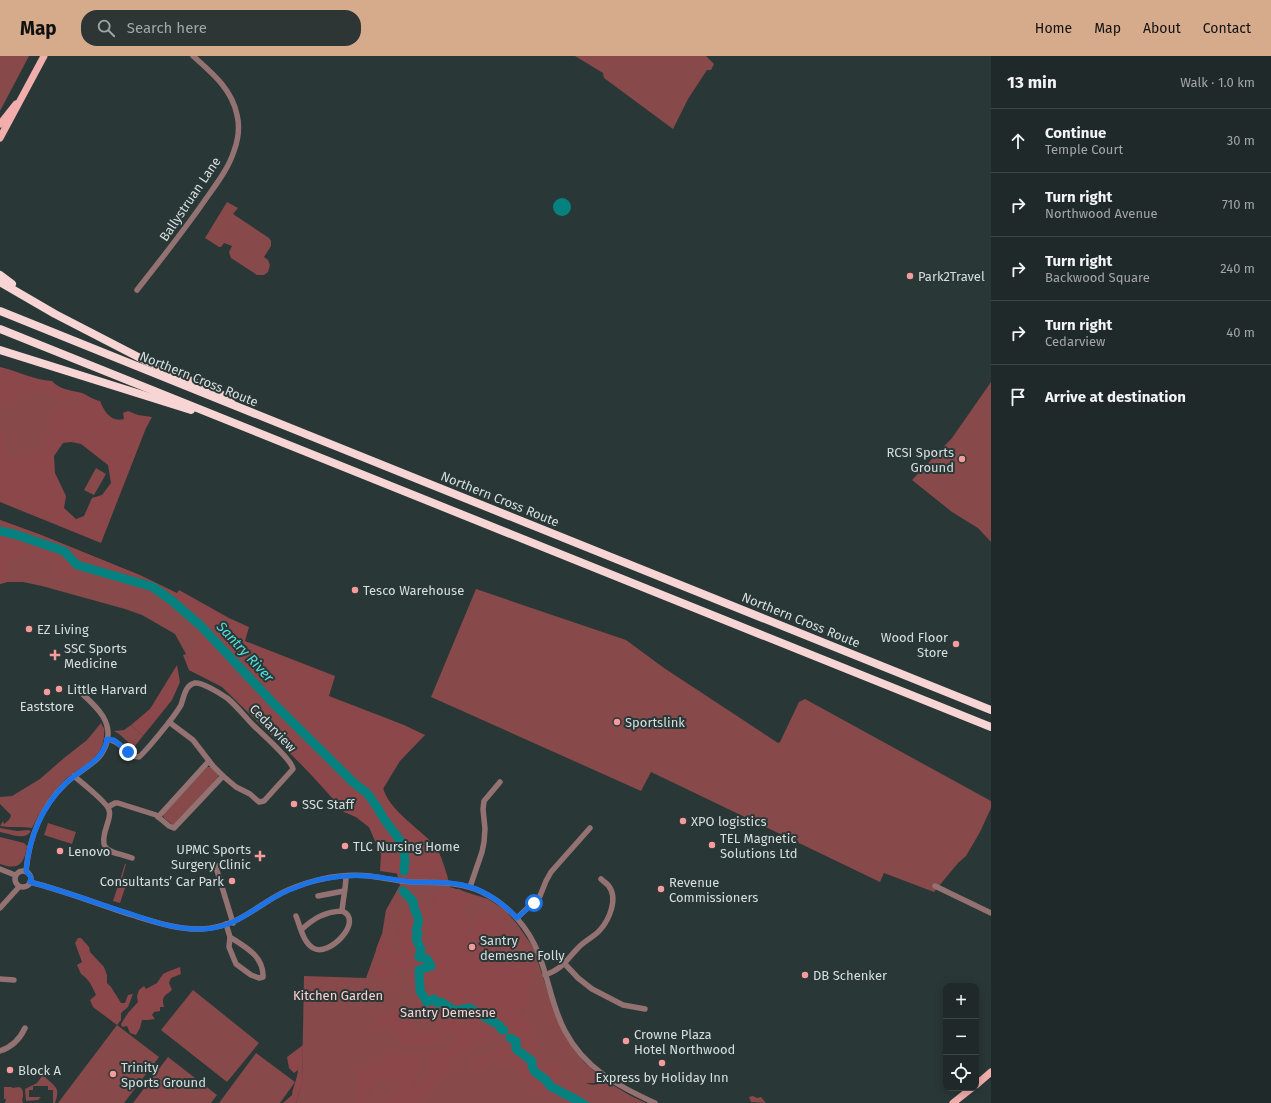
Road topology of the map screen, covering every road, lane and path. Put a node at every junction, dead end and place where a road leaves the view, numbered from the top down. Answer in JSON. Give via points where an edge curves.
{"nodes":[{"id":1,"x":44,"y":56,"type":"edge"},
{"id":2,"x":193,"y":56,"type":"edge"},
{"id":3,"x":2,"y":126,"type":"edge"},
{"id":4,"x":0,"y":138,"type":"edge"},
{"id":5,"x":0,"y":275,"type":"edge"},
{"id":6,"x":0,"y":282,"type":"edge"},
{"id":7,"x":137,"y":290,"type":"dead end"},
{"id":8,"x":0,"y":311,"type":"edge"},
{"id":9,"x":55,"y":314,"type":"junction"},
{"id":10,"x":0,"y":329,"type":"edge"},
{"id":11,"x":0,"y":352,"type":"edge"},
{"id":12,"x":250,"y":429,"type":"junction"},
{"id":13,"x":313,"y":436,"type":"junction"},
{"id":14,"x":77,"y":689,"type":"dead end"},
{"id":15,"x":991,"y":710,"type":"edge"},
{"id":16,"x":169,"y":722,"type":"junction"},
{"id":17,"x":991,"y":726,"type":"edge"},
{"id":18,"x":107,"y":739,"type":"junction"},
{"id":19,"x":209,"y":761,"type":"junction"},
{"id":20,"x":74,"y":776,"type":"junction"},
{"id":21,"x":223,"y":776,"type":"junction"},
{"id":22,"x":500,"y":782,"type":"dead end"},
{"id":23,"x":108,"y":807,"type":"junction"},
{"id":24,"x":158,"y":816,"type":"junction"},
{"id":25,"x":590,"y":828,"type":"dead end"},
{"id":26,"x":132,"y":858,"type":"dead end"},
{"id":27,"x":215,"y":864,"type":"dead end"},
{"id":28,"x":0,"y":869,"type":"edge"},
{"id":29,"x":26,"y":871,"type":"junction"},
{"id":30,"x":15,"y":875,"type":"junction"},
{"id":31,"x":346,"y":876,"type":"junction"},
{"id":32,"x":601,"y":879,"type":"dead end"},
{"id":33,"x":30,"y":882,"type":"junction"},
{"id":34,"x":935,"y":886,"type":"dead end"},
{"id":35,"x":19,"y":887,"type":"junction"},
{"id":36,"x":470,"y":887,"type":"junction"},
{"id":37,"x":344,"y":891,"type":"junction"},
{"id":38,"x":318,"y":896,"type":"dead end"},
{"id":39,"x":0,"y":908,"type":"edge"},
{"id":40,"x":342,"y":910,"type":"junction"},
{"id":41,"x":991,"y":913,"type":"edge"},
{"id":42,"x":296,"y":916,"type":"dead end"},
{"id":43,"x":517,"y":918,"type":"junction"},
{"id":44,"x":233,"y":922,"type":"junction"},
{"id":45,"x":226,"y":924,"type":"junction"},
{"id":46,"x":301,"y":930,"type":"junction"},
{"id":47,"x":230,"y":937,"type":"junction"},
{"id":48,"x":564,"y":963,"type":"junction"},
{"id":49,"x":545,"y":975,"type":"junction"},
{"id":50,"x":0,"y":979,"type":"edge"},
{"id":51,"x":14,"y":980,"type":"dead end"},
{"id":52,"x":645,"y":1009,"type":"dead end"},
{"id":53,"x":25,"y":1028,"type":"dead end"},
{"id":54,"x":0,"y":1051,"type":"edge"},
{"id":55,"x":991,"y":1072,"type":"edge"},
{"id":56,"x":979,"y":1082,"type":"edge"},
{"id":57,"x":968,"y":1091,"type":"edge"},
{"id":58,"x":655,"y":1103,"type":"edge"},
{"id":59,"x":953,"y":1103,"type":"edge"}],
"edges":[{"from":1,"to":3,"type":"main road","via":[[27,90]]},
{"from":2,"to":7,"type":"street","name":"Ballystruan Lane","via":[[228,91],[237,115],[238,129],[234,152],[220,179]]},
{"from":3,"to":4,"type":"main road"},
{"from":5,"to":9,"type":"highway"},
{"from":6,"to":9,"type":"highway"},
{"from":8,"to":13,"type":"highway","name":"Northern Cross Route"},
{"from":9,"to":13,"type":"highway","via":[[144,360]]},
{"from":10,"to":12,"type":"highway","name":"Northern Cross Route"},
{"from":11,"to":12,"type":"highway"},
{"from":12,"to":17,"type":"highway","name":"Northern Cross Route"},
{"from":13,"to":15,"type":"highway","name":"Northern Cross Route"},
{"from":14,"to":18,"type":"street","via":[[103,715],[108,729]]},
{"from":16,"to":18,"type":"street","name":"Cedarview","via":[[139,757],[133,756],[114,740]]},
{"from":16,"to":19,"type":"street","name":"Cedarview","via":[[193,740]]},
{"from":16,"to":21,"type":"street","name":"Cedarview","via":[[179,708],[187,688],[193,683],[203,684],[232,702],[293,767],[291,773],[262,802]]},
{"from":18,"to":20,"type":"street","via":[[100,757]]},
{"from":19,"to":21,"type":"street","name":"Cedarview"},
{"from":19,"to":24,"type":"street"},
{"from":20,"to":23,"type":"street"},
{"from":20,"to":29,"type":"street","via":[[51,800],[40,817],[31,841]]},
{"from":21,"to":24,"type":"street","via":[[175,827]]},
{"from":22,"to":36,"type":"street","via":[[484,801],[484,842]]},
{"from":23,"to":24,"type":"street","via":[[118,803]]},
{"from":23,"to":26,"type":"street","via":[[110,815],[103,837],[104,846]]},
{"from":25,"to":43,"type":"street","via":[[551,872],[540,896]]},
{"from":27,"to":44,"type":"street"},
{"from":28,"to":30,"type":"street"},
{"from":29,"to":30,"type":"street","via":[[20,871]]},
{"from":29,"to":33,"type":"street","via":[[31,877]]},
{"from":30,"to":35,"type":"street","via":[[14,882]]},
{"from":31,"to":36,"type":"street","via":[[369,876]]},
{"from":31,"to":37,"type":"street"},
{"from":31,"to":44,"type":"street","via":[[319,880],[287,891]]},
{"from":32,"to":48,"type":"street","via":[[612,893],[610,915],[599,931],[578,947]]},
{"from":33,"to":35,"type":"street","via":[[25,887]]},
{"from":33,"to":45,"type":"street","via":[[172,926],[202,929]]},
{"from":34,"to":41,"type":"street"},
{"from":35,"to":39,"type":"street"},
{"from":36,"to":43,"type":"street","via":[[505,906]]},
{"from":37,"to":38,"type":"street"},
{"from":37,"to":40,"type":"street"},
{"from":40,"to":46,"type":"street","via":[[319,916]]},
{"from":40,"to":46,"type":"street","via":[[350,918],[347,928],[337,941],[323,950],[309,945]]},
{"from":42,"to":46,"type":"street"},
{"from":43,"to":49,"type":"street","via":[[532,939]]},
{"from":44,"to":45,"type":"street"},
{"from":45,"to":47,"type":"street"},
{"from":47,"to":47,"type":"street","via":[[253,953],[263,971],[263,977],[251,975],[236,964],[229,947]]},
{"from":48,"to":49,"type":"street","via":[[554,972]]},
{"from":48,"to":52,"type":"street","via":[[592,989],[623,1005]]},
{"from":49,"to":58,"type":"street","via":[[560,1021],[580,1053],[611,1081]]},
{"from":50,"to":51,"type":"street"},
{"from":53,"to":54,"type":"street","via":[[16,1042]]},
{"from":55,"to":56,"type":"main road"},
{"from":57,"to":59,"type":"main road"}]}
